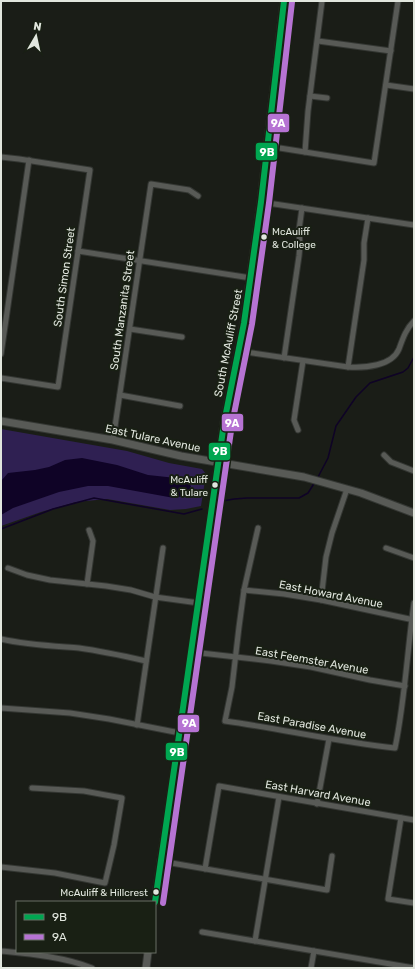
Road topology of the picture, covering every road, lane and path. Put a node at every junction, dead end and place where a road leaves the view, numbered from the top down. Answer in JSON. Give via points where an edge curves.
{"nodes":[{"id":1,"x":284,"y":1,"type":"edge"},
{"id":2,"x":322,"y":1,"type":"edge"},
{"id":3,"x":398,"y":1,"type":"edge"},
{"id":4,"x":318,"y":41,"type":"junction"},
{"id":5,"x":391,"y":52,"type":"junction"},
{"id":6,"x":386,"y":84,"type":"junction"},
{"id":7,"x":414,"y":89,"type":"edge"},
{"id":8,"x":310,"y":96,"type":"junction"},
{"id":9,"x":327,"y":98,"type":"dead end"},
{"id":10,"x":267,"y":146,"type":"junction"},
{"id":11,"x":305,"y":152,"type":"junction"},
{"id":12,"x":1,"y":158,"type":"edge"},
{"id":13,"x":29,"y":160,"type":"junction"},
{"id":14,"x":198,"y":196,"type":"dead end"},
{"id":15,"x":261,"y":202,"type":"junction"},
{"id":16,"x":302,"y":208,"type":"junction"},
{"id":17,"x":368,"y":218,"type":"junction"},
{"id":18,"x":414,"y":225,"type":"edge"},
{"id":19,"x":78,"y":251,"type":"junction"},
{"id":20,"x":140,"y":261,"type":"junction"},
{"id":21,"x":251,"y":278,"type":"junction"},
{"id":22,"x":414,"y":321,"type":"edge"},
{"id":23,"x":130,"y":329,"type":"junction"},
{"id":24,"x":182,"y":337,"type":"dead end"},
{"id":25,"x":240,"y":351,"type":"junction"},
{"id":26,"x":1,"y":354,"type":"edge"},
{"id":27,"x":284,"y":358,"type":"junction"},
{"id":28,"x":303,"y":361,"type":"junction"},
{"id":29,"x":348,"y":367,"type":"junction"},
{"id":30,"x":1,"y":378,"type":"edge"},
{"id":31,"x":120,"y":395,"type":"junction"},
{"id":32,"x":180,"y":406,"type":"dead end"},
{"id":33,"x":1,"y":421,"type":"edge"},
{"id":34,"x":298,"y":430,"type":"dead end"},
{"id":35,"x":113,"y":440,"type":"junction"},
{"id":36,"x":384,"y":456,"type":"dead end"},
{"id":37,"x":219,"y":462,"type":"junction"},
{"id":38,"x":414,"y":471,"type":"edge"},
{"id":39,"x":347,"y":488,"type":"junction"},
{"id":40,"x":414,"y":513,"type":"edge"},
{"id":41,"x":258,"y":528,"type":"dead end"},
{"id":42,"x":89,"y":530,"type":"dead end"},
{"id":43,"x":163,"y":548,"type":"dead end"},
{"id":44,"x":386,"y":548,"type":"dead end"},
{"id":45,"x":414,"y":558,"type":"edge"},
{"id":46,"x":8,"y":568,"type":"dead end"},
{"id":47,"x":87,"y":584,"type":"junction"},
{"id":48,"x":244,"y":590,"type":"junction"},
{"id":49,"x":155,"y":597,"type":"junction"},
{"id":50,"x":321,"y":600,"type":"junction"},
{"id":51,"x":199,"y":603,"type":"junction"},
{"id":52,"x":414,"y":603,"type":"edge"},
{"id":53,"x":413,"y":620,"type":"edge"},
{"id":54,"x":1,"y":639,"type":"edge"},
{"id":55,"x":192,"y":652,"type":"junction"},
{"id":56,"x":236,"y":658,"type":"junction"},
{"id":57,"x":146,"y":661,"type":"junction"},
{"id":58,"x":405,"y":686,"type":"junction"},
{"id":59,"x":1,"y":708,"type":"edge"},
{"id":60,"x":137,"y":725,"type":"junction"},
{"id":61,"x":180,"y":734,"type":"junction"},
{"id":62,"x":329,"y":738,"type":"junction"},
{"id":63,"x":32,"y":788,"type":"dead end"},
{"id":64,"x":279,"y":797,"type":"junction"},
{"id":65,"x":317,"y":804,"type":"junction"},
{"id":66,"x":401,"y":818,"type":"junction"},
{"id":67,"x":414,"y":820,"type":"edge"},
{"id":68,"x":332,"y":856,"type":"dead end"},
{"id":69,"x":160,"y":861,"type":"junction"},
{"id":70,"x":1,"y":867,"type":"edge"},
{"id":71,"x":204,"y":869,"type":"junction"},
{"id":72,"x":266,"y":880,"type":"junction"},
{"id":73,"x":155,"y":901,"type":"edge"},
{"id":74,"x":414,"y":903,"type":"edge"},
{"id":75,"x":202,"y":932,"type":"dead end"},
{"id":76,"x":255,"y":941,"type":"junction"},
{"id":77,"x":1,"y":951,"type":"edge"},
{"id":78,"x":314,"y":951,"type":"junction"},
{"id":79,"x":16,"y":953,"type":"edge"},
{"id":80,"x":17,"y":953,"type":"edge"},
{"id":81,"x":148,"y":953,"type":"edge"},
{"id":82,"x":92,"y":968,"type":"edge"},
{"id":83,"x":146,"y":968,"type":"edge"},
{"id":84,"x":311,"y":968,"type":"edge"},
{"id":85,"x":414,"y":968,"type":"edge"}],
"edges":[{"from":1,"to":10,"type":"street","name":"South McAuliff Street"},
{"from":2,"to":4,"type":"street"},
{"from":3,"to":5,"type":"street"},
{"from":4,"to":5,"type":"street"},
{"from":4,"to":8,"type":"street"},
{"from":5,"to":6,"type":"street"},
{"from":6,"to":7,"type":"street"},
{"from":6,"to":11,"type":"street","via":[[374,163]]},
{"from":8,"to":9,"type":"street"},
{"from":8,"to":11,"type":"street"},
{"from":10,"to":11,"type":"street"},
{"from":10,"to":15,"type":"street","name":"South McAuliff Street"},
{"from":12,"to":13,"type":"street"},
{"from":13,"to":19,"type":"street","name":"South Simon Street","via":[[90,170]]},
{"from":13,"to":26,"type":"street"},
{"from":14,"to":20,"type":"street","name":"South Manzanita Street","via":[[189,190],[151,184]]},
{"from":15,"to":16,"type":"street"},
{"from":15,"to":21,"type":"street","name":"South McAuliff Street"},
{"from":16,"to":17,"type":"street"},
{"from":16,"to":27,"type":"street","via":[[299,250]]},
{"from":17,"to":18,"type":"street"},
{"from":17,"to":29,"type":"street"},
{"from":19,"to":20,"type":"street"},
{"from":19,"to":30,"type":"street","name":"South Simon Street","via":[[58,387]]},
{"from":20,"to":21,"type":"street"},
{"from":20,"to":23,"type":"street","name":"South Manzanita Street"},
{"from":21,"to":25,"type":"street","name":"South McAuliff Street"},
{"from":22,"to":29,"type":"street","via":[[405,332],[399,349],[392,358],[386,362],[362,367]]},
{"from":23,"to":24,"type":"street"},
{"from":23,"to":31,"type":"street","name":"South Manzanita Street"},
{"from":25,"to":27,"type":"street"},
{"from":25,"to":37,"type":"street","name":"South McAuliff Street","via":[[228,401]]},
{"from":27,"to":28,"type":"street"},
{"from":28,"to":29,"type":"street"},
{"from":28,"to":34,"type":"street","via":[[294,420]]},
{"from":31,"to":32,"type":"street"},
{"from":31,"to":35,"type":"street","name":"South Manzanita Street"},
{"from":33,"to":35,"type":"street","name":"East Tulare Avenue"},
{"from":35,"to":37,"type":"street","name":"East Tulare Avenue","via":[[174,455]]},
{"from":36,"to":38,"type":"street","via":[[391,462]]},
{"from":37,"to":39,"type":"street","name":"East Tulare Avenue"},
{"from":37,"to":51,"type":"street","name":"South McAuliff Street"},
{"from":39,"to":40,"type":"street","name":"East Tulare Avenue"},
{"from":39,"to":50,"type":"street","via":[[332,533]]},
{"from":41,"to":48,"type":"street"},
{"from":42,"to":47,"type":"street","via":[[93,541]]},
{"from":43,"to":49,"type":"street"},
{"from":44,"to":45,"type":"street"},
{"from":46,"to":47,"type":"street","via":[[50,580]]},
{"from":47,"to":49,"type":"street","via":[[131,590]]},
{"from":48,"to":50,"type":"street","name":"East Howard Avenue"},
{"from":48,"to":56,"type":"street"},
{"from":49,"to":51,"type":"street"},
{"from":49,"to":57,"type":"street"},
{"from":50,"to":53,"type":"street","name":"East Howard Avenue"},
{"from":51,"to":55,"type":"street","name":"South McAuliff Street"},
{"from":52,"to":53,"type":"street"},
{"from":53,"to":58,"type":"street"},
{"from":54,"to":57,"type":"street","via":[[112,653]]},
{"from":55,"to":56,"type":"street","name":"East Feemster Avenue"},
{"from":55,"to":61,"type":"street","name":"South McAuliff Street"},
{"from":56,"to":58,"type":"street","name":"East Feemster Avenue","via":[[305,666]]},
{"from":56,"to":62,"type":"street","name":"East Paradise Avenue","via":[[225,721]]},
{"from":57,"to":60,"type":"street"},
{"from":58,"to":62,"type":"street","name":"East Paradise Avenue","via":[[395,748]]},
{"from":59,"to":60,"type":"street","via":[[70,713]]},
{"from":60,"to":61,"type":"street"},
{"from":61,"to":69,"type":"street","name":"South McAuliff Street"},
{"from":62,"to":65,"type":"street"},
{"from":63,"to":70,"type":"street","via":[[84,790],[122,798],[105,883],[55,873]]},
{"from":64,"to":65,"type":"street","name":"East Harvard Avenue"},
{"from":64,"to":71,"type":"street","name":"East Harvard Avenue","via":[[219,786]]},
{"from":64,"to":72,"type":"street"},
{"from":65,"to":66,"type":"street","name":"East Harvard Avenue"},
{"from":66,"to":67,"type":"street","name":"East Harvard Avenue"},
{"from":66,"to":74,"type":"street","via":[[388,899]]},
{"from":68,"to":72,"type":"street","via":[[327,890]]},
{"from":69,"to":71,"type":"street"},
{"from":69,"to":73,"type":"street","name":"South McAuliff Street"},
{"from":71,"to":72,"type":"street"},
{"from":72,"to":76,"type":"street"},
{"from":75,"to":76,"type":"street"},
{"from":76,"to":78,"type":"street"},
{"from":77,"to":79,"type":"street"},
{"from":78,"to":84,"type":"street"},
{"from":78,"to":85,"type":"street"},
{"from":80,"to":82,"type":"street","via":[[49,957]]},
{"from":81,"to":83,"type":"street"}]}
